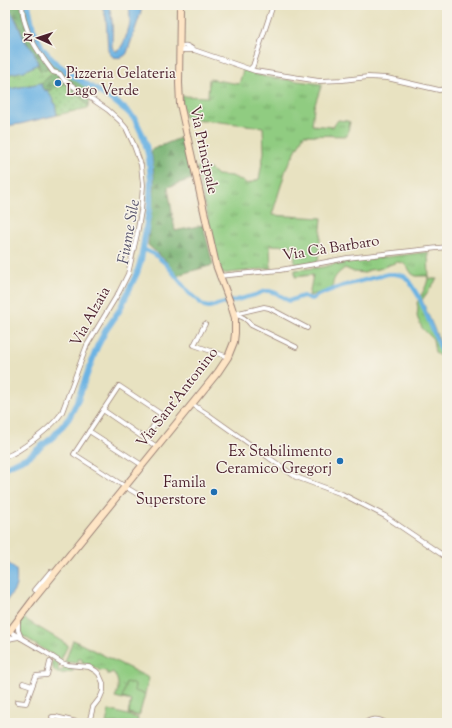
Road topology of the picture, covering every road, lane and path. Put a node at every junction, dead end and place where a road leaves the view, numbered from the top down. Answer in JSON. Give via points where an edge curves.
{"nodes":[{"id":1,"x":22,"y":5,"type":"edge"},
{"id":2,"x":180,"y":5,"type":"edge"},
{"id":3,"x":273,"y":5,"type":"edge"},
{"id":4,"x":180,"y":35,"type":"junction"},
{"id":5,"x":188,"y":46,"type":"junction"},
{"id":6,"x":180,"y":49,"type":"junction"},
{"id":7,"x":194,"y":50,"type":"junction"},
{"id":8,"x":250,"y":69,"type":"junction"},
{"id":9,"x":447,"y":89,"type":"edge"},
{"id":10,"x":447,"y":247,"type":"edge"},
{"id":11,"x":219,"y":276,"type":"junction"},
{"id":12,"x":228,"y":297,"type":"joint"},
{"id":13,"x":234,"y":314,"type":"junction"},
{"id":14,"x":205,"y":324,"type":"dead end"},
{"id":15,"x":307,"y":328,"type":"dead end"},
{"id":16,"x":296,"y":346,"type":"dead end"},
{"id":17,"x":228,"y":357,"type":"junction"},
{"id":18,"x":192,"y":404,"type":"junction"},
{"id":19,"x":102,"y":410,"type":"junction"},
{"id":20,"x":89,"y":431,"type":"junction"},
{"id":21,"x":145,"y":439,"type":"junction"},
{"id":22,"x":157,"y":447,"type":"junction"},
{"id":23,"x":5,"y":457,"type":"edge"},
{"id":24,"x":142,"y":465,"type":"junction"},
{"id":25,"x":124,"y":486,"type":"junction"},
{"id":26,"x":152,"y":503,"type":"dead end"},
{"id":27,"x":447,"y":557,"type":"edge"},
{"id":28,"x":55,"y":573,"type":"junction"},
{"id":29,"x":35,"y":590,"type":"dead end"},
{"id":30,"x":19,"y":618,"type":"junction"},
{"id":31,"x":7,"y":634,"type":"edge"},
{"id":32,"x":20,"y":638,"type":"junction"},
{"id":33,"x":5,"y":640,"type":"edge"},
{"id":34,"x":50,"y":662,"type":"dead end"},
{"id":35,"x":23,"y":683,"type":"dead end"},
{"id":36,"x":32,"y":686,"type":"junction"},
{"id":37,"x":18,"y":702,"type":"dead end"},
{"id":38,"x":52,"y":717,"type":"dead end"},
{"id":39,"x":81,"y":723,"type":"edge"},
{"id":40,"x":89,"y":723,"type":"edge"},
{"id":41,"x":365,"y":723,"type":"edge"},
{"id":42,"x":386,"y":723,"type":"edge"}],
"edges":[{"from":1,"to":23,"type":"street","name":"Via Alzaia","via":[[26,28],[53,72],[60,74],[64,80],[108,110],[120,120],[129,133],[142,170],[143,185],[141,211],[128,274],[87,345],[59,418],[20,449]]},
{"from":2,"to":4,"type":"main road","name":"Via Principale"},
{"from":3,"to":8,"type":"street"},
{"from":4,"to":5,"type":"street"},
{"from":4,"to":6,"type":"main road","name":"Via Principale"},
{"from":5,"to":6,"type":"street"},
{"from":5,"to":7,"type":"street"},
{"from":6,"to":7,"type":"street"},
{"from":6,"to":11,"type":"main road","name":"Via Principale","via":[[180,104]]},
{"from":7,"to":8,"type":"street"},
{"from":8,"to":9,"type":"street","via":[[319,81],[368,76],[439,90]]},
{"from":10,"to":11,"type":"street","name":"Via Cà Barbaro"},
{"from":11,"to":12,"type":"main road","name":"Via Principale"},
{"from":12,"to":13,"type":"main road","name":"Via Sant'Antonino"},
{"from":13,"to":15,"type":"street","via":[[270,308]]},
{"from":13,"to":16,"type":"street"},
{"from":13,"to":17,"type":"main road","name":"Via Sant'Antonino","via":[[234,337]]},
{"from":14,"to":17,"type":"street","via":[[194,345]]},
{"from":17,"to":18,"type":"main road","name":"Via Sant'Antonino"},
{"from":18,"to":22,"type":"main road","name":"Via Sant'Antonino"},
{"from":18,"to":27,"type":"street","via":[[296,477],[342,494],[385,516]]},
{"from":19,"to":20,"type":"street"},
{"from":19,"to":21,"type":"street"},
{"from":19,"to":21,"type":"street","via":[[119,386],[161,414]]},
{"from":20,"to":24,"type":"street"},
{"from":20,"to":25,"type":"street","via":[[74,454]]},
{"from":21,"to":22,"type":"street"},
{"from":22,"to":24,"type":"main road","name":"Via Sant'Antonino"},
{"from":24,"to":25,"type":"main road","name":"Via Sant'Antonino"},
{"from":25,"to":26,"type":"street"},
{"from":25,"to":28,"type":"main road","name":"Via Sant'Antonino"},
{"from":28,"to":29,"type":"street","name":"Via Sant'Antonino","via":[[50,572]]},
{"from":28,"to":30,"type":"main road","name":"Via Sant'Antonino"},
{"from":30,"to":31,"type":"main road","name":"Via Sant'Antonino"},
{"from":30,"to":32,"type":"street"},
{"from":31,"to":32,"type":"street"},
{"from":32,"to":33,"type":"street"},
{"from":32,"to":40,"type":"street","via":[[63,664],[90,667],[99,674],[103,691],[93,707]]},
{"from":34,"to":36,"type":"street","via":[[47,675],[36,676]]},
{"from":35,"to":36,"type":"street"},
{"from":36,"to":37,"type":"street","via":[[26,703]]},
{"from":38,"to":39,"type":"street"},
{"from":41,"to":42,"type":"street","via":[[373,719]]}]}
